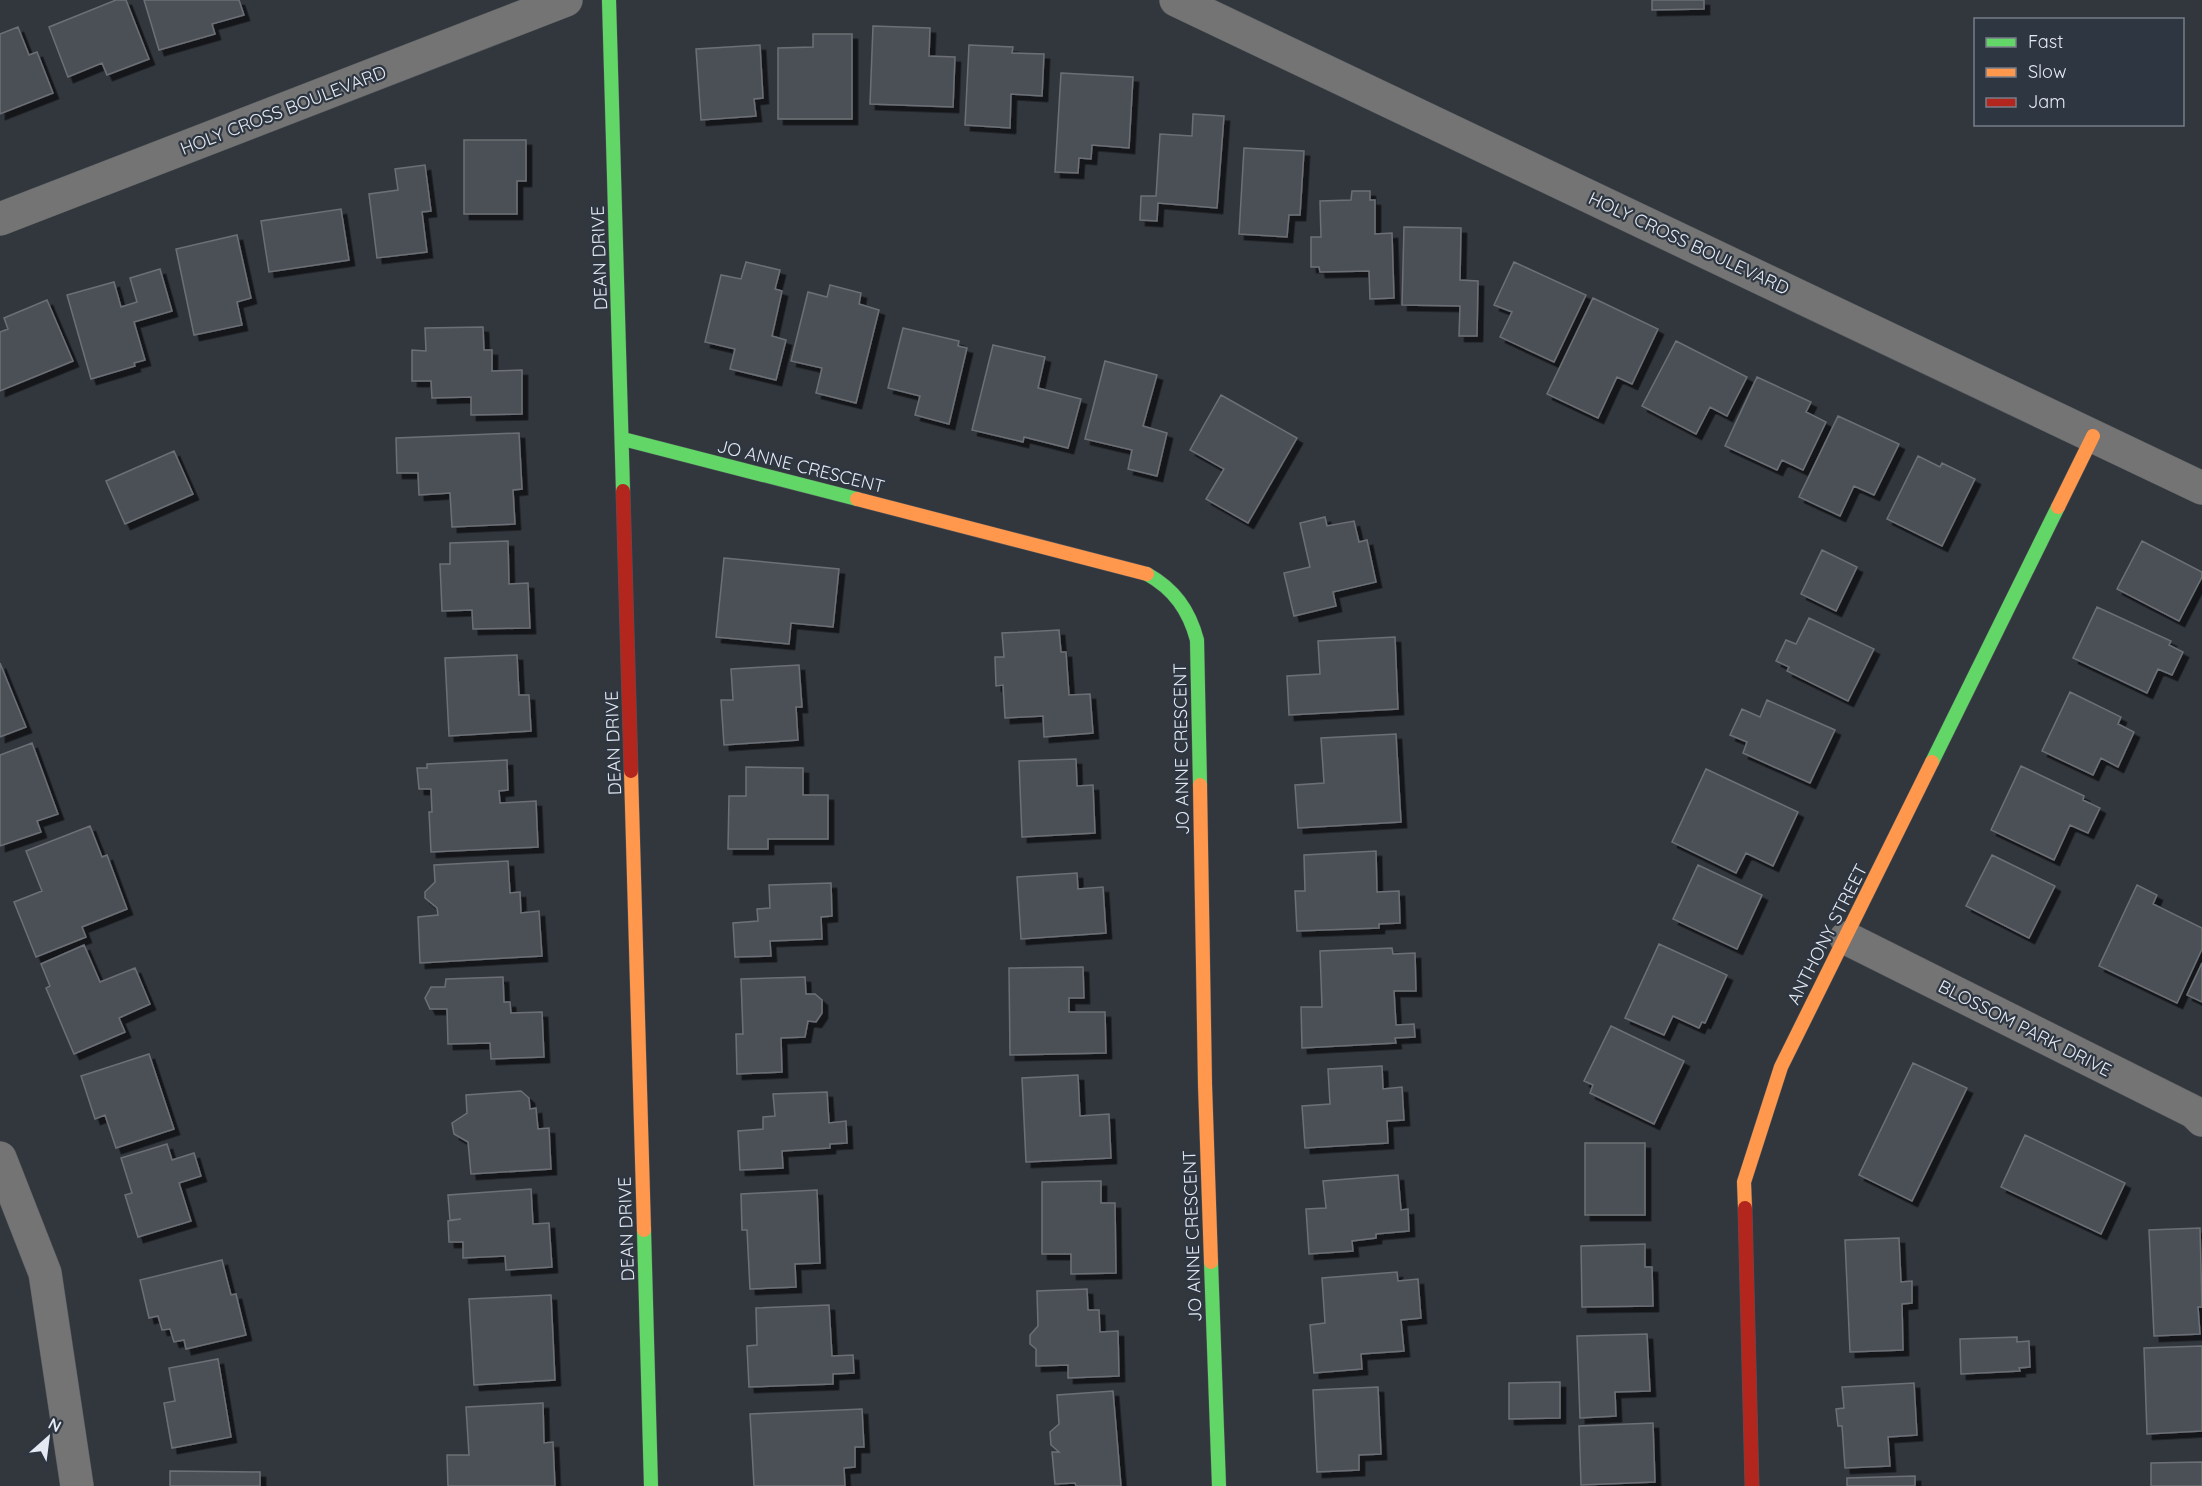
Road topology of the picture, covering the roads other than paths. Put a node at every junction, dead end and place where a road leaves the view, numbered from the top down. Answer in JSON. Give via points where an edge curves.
{"nodes":[{"id":1,"x":566,"y":0,"type":"edge"},
{"id":2,"x":609,"y":0,"type":"edge"},
{"id":3,"x":1176,"y":0,"type":"edge"},
{"id":4,"x":0,"y":219,"type":"edge"},
{"id":5,"x":2094,"y":436,"type":"junction"},
{"id":6,"x":622,"y":439,"type":"junction"},
{"id":7,"x":2202,"y":488,"type":"edge"},
{"id":8,"x":1846,"y":938,"type":"junction"},
{"id":9,"x":2202,"y":1120,"type":"edge"},
{"id":10,"x":0,"y":1158,"type":"edge"},
{"id":11,"x":77,"y":1486,"type":"edge"},
{"id":12,"x":651,"y":1486,"type":"edge"},
{"id":13,"x":1219,"y":1486,"type":"edge"},
{"id":14,"x":1752,"y":1486,"type":"edge"}],
"edges":[{"from":1,"to":4,"type":"street","name":"HOLY CROSS BOULEVARD"},
{"from":2,"to":6,"type":"street","name":"DEAN DRIVE"},
{"from":3,"to":5,"type":"street","name":"HOLY CROSS BOULEVARD"},
{"from":5,"to":7,"type":"street","name":"HOLY CROSS BOULEVARD"},
{"from":5,"to":8,"type":"street","name":"ANTHONY STREET"},
{"from":6,"to":12,"type":"street","name":"DEAN DRIVE"},
{"from":6,"to":13,"type":"street","name":"JO ANNE CRESCENT","via":[[1146,573],[1169,588],[1183,605],[1197,639],[1205,1096]]},
{"from":8,"to":9,"type":"street","name":"BLOSSOM PARK DRIVE","via":[[2194,1112]]},
{"from":8,"to":14,"type":"street","name":"ANTHONY STREET","via":[[1781,1067],[1744,1182]]},
{"from":10,"to":11,"type":"street","via":[[45,1273]]}]}
